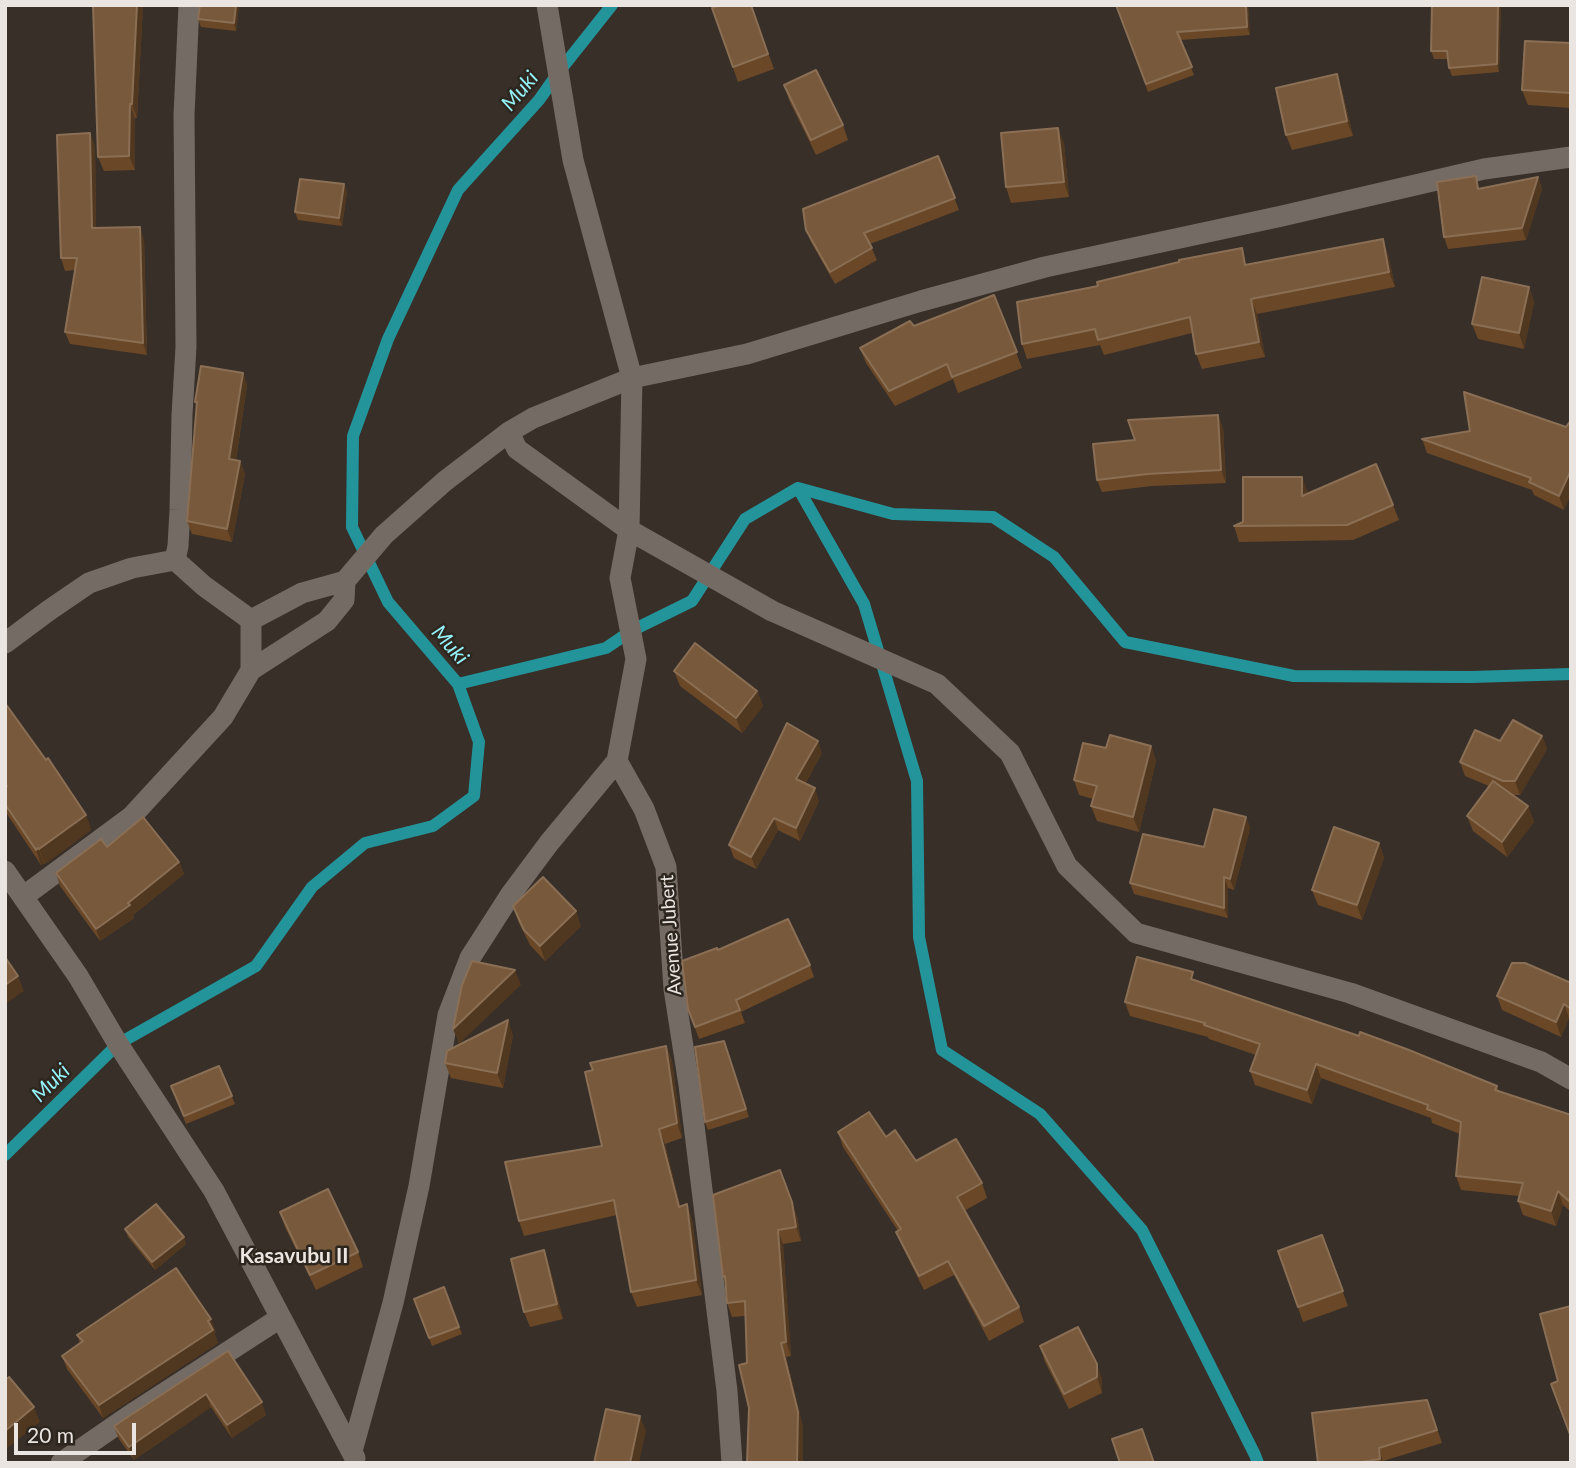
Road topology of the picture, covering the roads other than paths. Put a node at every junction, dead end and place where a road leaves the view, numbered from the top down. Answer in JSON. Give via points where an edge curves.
{"nodes":[{"id":1,"x":189,"y":5,"type":"edge"},
{"id":2,"x":547,"y":5,"type":"edge"},
{"id":3,"x":1571,"y":157,"type":"edge"},
{"id":4,"x":632,"y":378,"type":"junction"},
{"id":5,"x":509,"y":432,"type":"junction"},
{"id":6,"x":629,"y":530,"type":"junction"},
{"id":7,"x":175,"y":560,"type":"junction"},
{"id":8,"x":345,"y":581,"type":"junction"},
{"id":9,"x":251,"y":620,"type":"junction"},
{"id":10,"x":5,"y":643,"type":"edge"},
{"id":11,"x":251,"y":670,"type":"junction"},
{"id":12,"x":617,"y":761,"type":"junction"},
{"id":13,"x":5,"y":871,"type":"edge"},
{"id":14,"x":24,"y":896,"type":"junction"},
{"id":15,"x":1571,"y":1079,"type":"edge"},
{"id":16,"x":280,"y":1318,"type":"junction"},
{"id":17,"x":354,"y":1457,"type":"edge"},
{"id":18,"x":61,"y":1463,"type":"edge"},
{"id":19,"x":732,"y":1463,"type":"edge"}],
"edges":[{"from":1,"to":7,"type":"street","via":[[184,115],[186,347]]},
{"from":2,"to":4,"type":"street","via":[[573,160]]},
{"from":3,"to":4,"type":"street","via":[[1484,169],[1045,267],[747,354]]},
{"from":4,"to":5,"type":"street"},
{"from":4,"to":6,"type":"street"},
{"from":5,"to":6,"type":"street","via":[[517,449]]},
{"from":5,"to":8,"type":"street","via":[[384,535]]},
{"from":6,"to":12,"type":"street","via":[[620,578],[636,659]]},
{"from":6,"to":15,"type":"street","via":[[772,611],[937,684],[1010,753],[1067,866],[1136,933],[1350,993],[1541,1062]]},
{"from":7,"to":9,"type":"street"},
{"from":7,"to":10,"type":"street","via":[[89,583]]},
{"from":8,"to":9,"type":"street","via":[[302,593]]},
{"from":8,"to":11,"type":"street","via":[[344,600],[327,621]]},
{"from":9,"to":11,"type":"street"},
{"from":11,"to":14,"type":"street","via":[[223,717],[131,817]]},
{"from":12,"to":17,"type":"street","via":[[511,894],[470,958],[448,1015],[419,1186]]},
{"from":12,"to":19,"type":"street","name":"Avenue Jubert","via":[[644,809],[666,867],[674,989],[724,1365]]},
{"from":13,"to":14,"type":"street"},
{"from":14,"to":16,"type":"street","via":[[214,1191]]},
{"from":16,"to":17,"type":"street"},
{"from":16,"to":18,"type":"street"}]}
